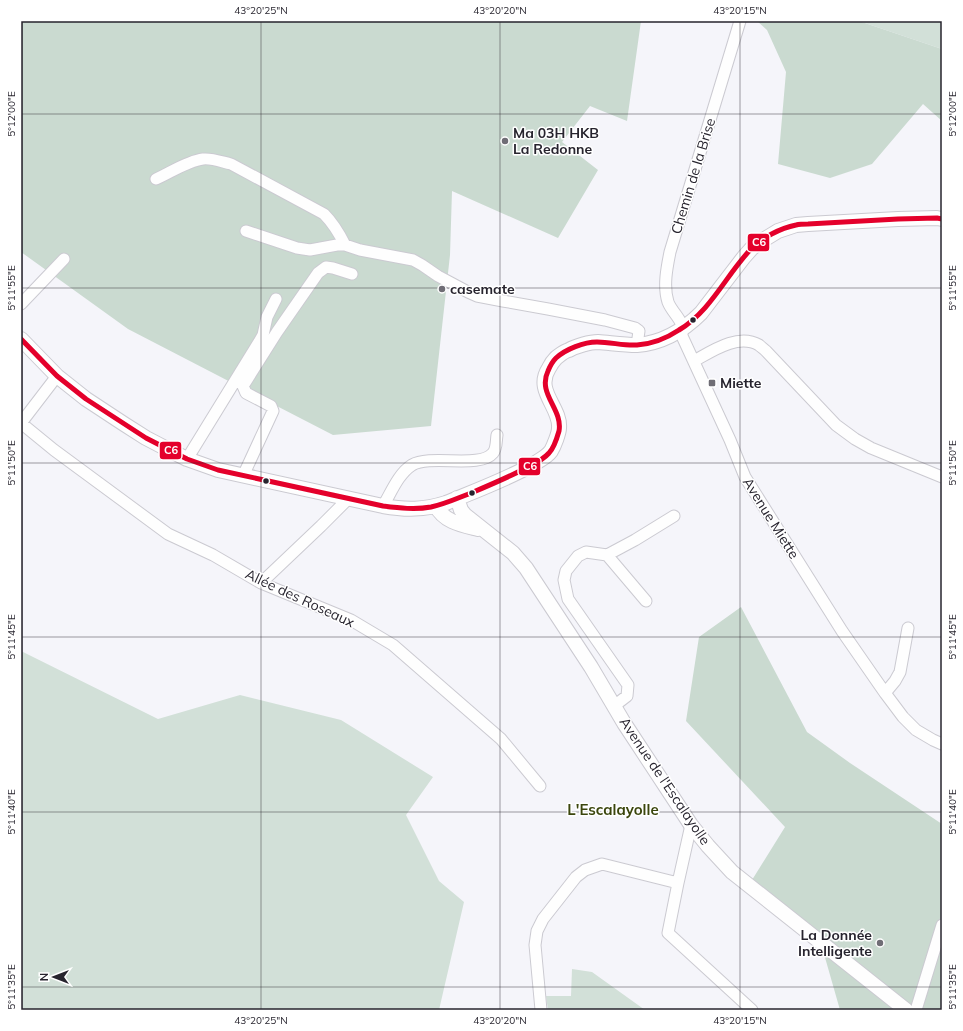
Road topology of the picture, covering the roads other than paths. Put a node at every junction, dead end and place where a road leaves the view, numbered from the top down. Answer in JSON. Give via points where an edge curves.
{"nodes":[{"id":1,"x":740,"y":21,"type":"edge"},
{"id":2,"x":156,"y":180,"type":"dead end"},
{"id":3,"x":942,"y":219,"type":"edge"},
{"id":4,"x":246,"y":231,"type":"dead end"},
{"id":5,"x":345,"y":246,"type":"junction"},
{"id":6,"x":64,"y":259,"type":"dead end"},
{"id":7,"x":352,"y":274,"type":"dead end"},
{"id":8,"x":276,"y":299,"type":"dead end"},
{"id":9,"x":21,"y":304,"type":"edge"},
{"id":10,"x":682,"y":330,"type":"junction"},
{"id":11,"x":21,"y":339,"type":"edge"},
{"id":12,"x":637,"y":344,"type":"junction"},
{"id":13,"x":694,"y":361,"type":"junction"},
{"id":14,"x":57,"y":376,"type":"junction"},
{"id":15,"x":21,"y":423,"type":"edge"},
{"id":16,"x":497,"y":435,"type":"dead end"},
{"id":17,"x":187,"y":458,"type":"junction"},
{"id":18,"x":244,"y":476,"type":"junction"},
{"id":19,"x":942,"y":477,"type":"edge"},
{"id":20,"x":349,"y":498,"type":"junction"},
{"id":21,"x":457,"y":498,"type":"junction"},
{"id":22,"x":383,"y":506,"type":"junction"},
{"id":23,"x":436,"y":506,"type":"junction"},
{"id":24,"x":674,"y":516,"type":"dead end"},
{"id":25,"x":484,"y":530,"type":"junction"},
{"id":26,"x":606,"y":555,"type":"junction"},
{"id":27,"x":261,"y":583,"type":"junction"},
{"id":28,"x":646,"y":601,"type":"dead end"},
{"id":29,"x":908,"y":628,"type":"dead end"},
{"id":30,"x":885,"y":693,"type":"junction"},
{"id":31,"x":614,"y":706,"type":"junction"},
{"id":32,"x":942,"y":744,"type":"edge"},
{"id":33,"x":540,"y":786,"type":"dead end"},
{"id":34,"x":692,"y":825,"type":"junction"},
{"id":35,"x":678,"y":883,"type":"junction"},
{"id":36,"x":942,"y":926,"type":"edge"},
{"id":37,"x":541,"y":1010,"type":"edge"},
{"id":38,"x":752,"y":1010,"type":"edge"},
{"id":39,"x":906,"y":1010,"type":"edge"},
{"id":40,"x":916,"y":1010,"type":"edge"}],
"edges":[{"from":1,"to":10,"type":"street","name":"Chemin de la Brise","via":[[668,260],[666,294]]},
{"from":2,"to":5,"type":"street","via":[[192,162],[204,159],[231,164],[324,214],[337,229]]},
{"from":3,"to":10,"type":"street","via":[[808,224],[778,231],[752,248],[701,314]]},
{"from":4,"to":5,"type":"street","via":[[310,250]]},
{"from":5,"to":12,"type":"street","via":[[413,260],[477,296],[635,328],[639,331]]},
{"from":6,"to":9,"type":"street"},
{"from":7,"to":18,"type":"street","via":[[333,268],[326,268],[318,273],[243,386],[246,393],[271,406],[273,411]]},
{"from":8,"to":17,"type":"street","via":[[267,318],[263,335]]},
{"from":10,"to":12,"type":"street","via":[[658,341]]},
{"from":10,"to":13,"type":"street","name":"Avenue Miette","via":[[682,336]]},
{"from":11,"to":14,"type":"street"},
{"from":12,"to":21,"type":"street","via":[[596,342],[568,350],[554,360],[546,372],[544,383],[559,427],[551,451],[524,469]]},
{"from":13,"to":19,"type":"street","via":[[740,341],[758,345],[846,433],[871,448]]},
{"from":13,"to":30,"type":"street","name":"Avenue Miette","via":[[745,477],[842,631]]},
{"from":14,"to":15,"type":"street","name":"Allée des Roseaux"},
{"from":14,"to":17,"type":"street","via":[[86,399],[146,438]]},
{"from":15,"to":27,"type":"street","name":"Allée des Roseaux","via":[[168,534],[213,555]]},
{"from":16,"to":22,"type":"street","via":[[495,449],[486,458],[412,465],[400,477]]},
{"from":17,"to":18,"type":"street","via":[[218,470]]},
{"from":18,"to":20,"type":"street"},
{"from":20,"to":22,"type":"street"},
{"from":20,"to":27,"type":"street"},
{"from":21,"to":23,"type":"street"},
{"from":21,"to":25,"type":"street","name":"Avenue de l'Escalayolle","via":[[465,515]]},
{"from":22,"to":23,"type":"street","via":[[424,509]]},
{"from":23,"to":25,"type":"street","name":"Avenue de l'Escalayolle","via":[[439,512],[449,519]]},
{"from":24,"to":26,"type":"street"},
{"from":25,"to":31,"type":"street","name":"Avenue de l'Escalayolle","via":[[513,553],[526,568]]},
{"from":26,"to":28,"type":"street"},
{"from":26,"to":31,"type":"street","via":[[586,552],[578,556],[566,571],[564,580],[568,599],[628,685],[627,696]]},
{"from":27,"to":33,"type":"street","name":"Allée des Roseaux","via":[[351,620],[393,645],[502,739]]},
{"from":29,"to":30,"type":"street","via":[[900,672]]},
{"from":30,"to":32,"type":"street","name":"Avenue Miette","via":[[916,730]]},
{"from":31,"to":34,"type":"street","name":"Avenue de l'Escalayolle"},
{"from":34,"to":35,"type":"street"},
{"from":34,"to":39,"type":"street","name":"Avenue de l'Escalayolle","via":[[732,872]]},
{"from":35,"to":37,"type":"street","via":[[602,864],[585,870],[576,877],[543,919],[537,931],[535,944]]},
{"from":35,"to":38,"type":"street","via":[[668,933]]},
{"from":36,"to":40,"type":"street"}]}
